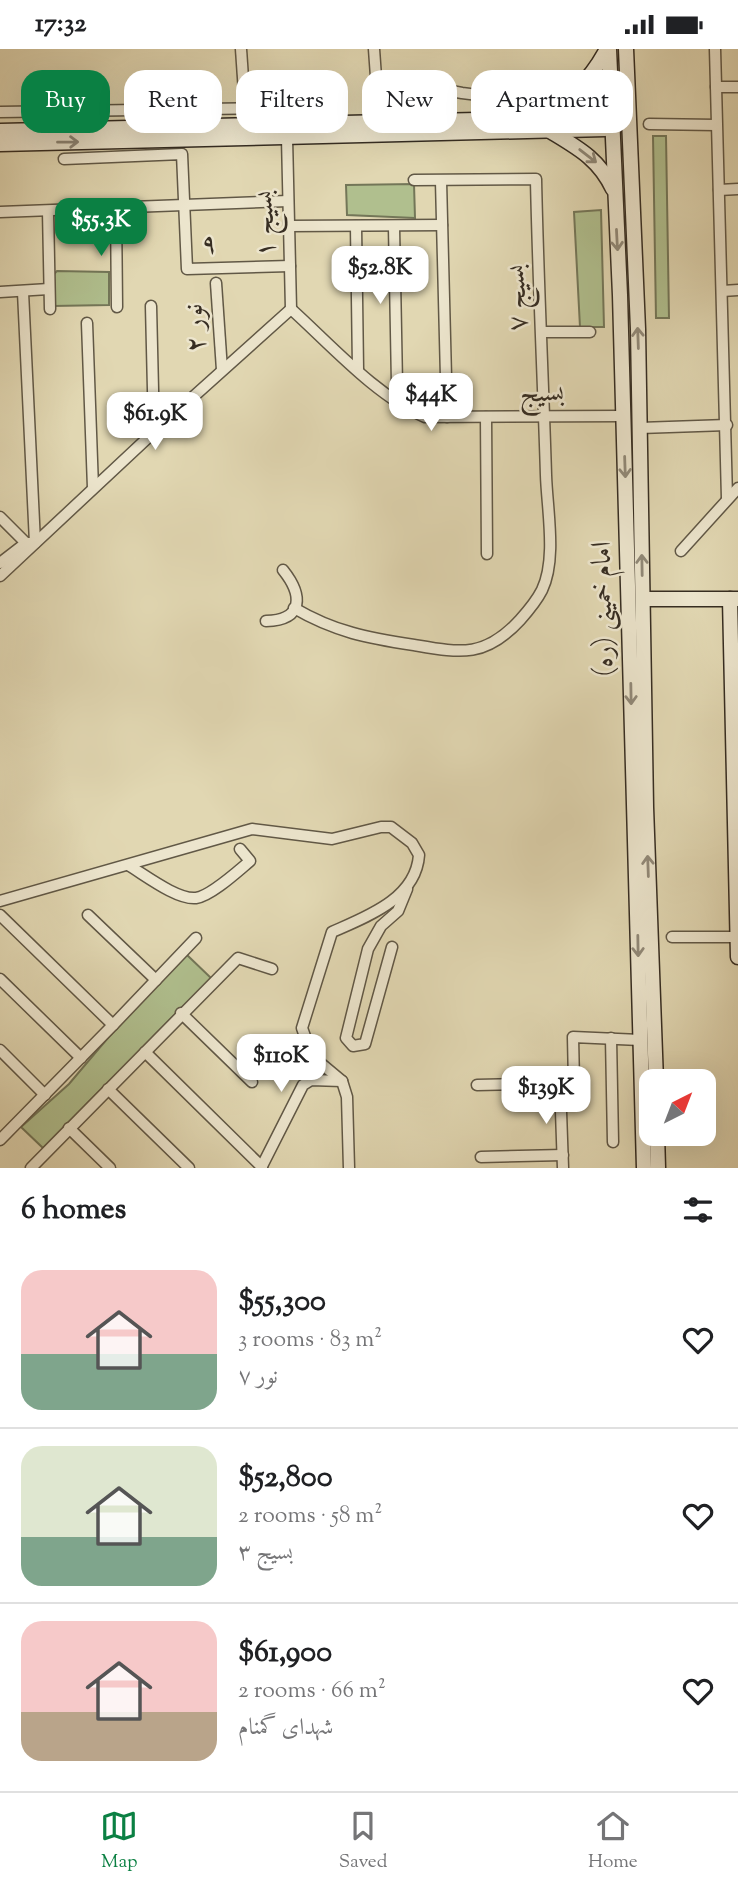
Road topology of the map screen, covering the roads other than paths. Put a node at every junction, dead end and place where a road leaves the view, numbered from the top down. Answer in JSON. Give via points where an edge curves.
{"nodes":[{"id":1,"x":242,"y":49,"type":"edge"},
{"id":2,"x":374,"y":49,"type":"edge"},
{"id":3,"x":608,"y":49,"type":"edge"},
{"id":4,"x":626,"y":49,"type":"edge"},
{"id":5,"x":715,"y":49,"type":"edge"},
{"id":6,"x":610,"y":68,"type":"edge"},
{"id":7,"x":243,"y":70,"type":"edge"},
{"id":8,"x":595,"y":70,"type":"edge"},
{"id":9,"x":625,"y":70,"type":"edge"},
{"id":10,"x":716,"y":87,"type":"junction"},
{"id":11,"x":738,"y":87,"type":"edge"},
{"id":12,"x":471,"y":94,"type":"edge"},
{"id":13,"x":236,"y":107,"type":"edge"},
{"id":14,"x":0,"y":112,"type":"edge"},
{"id":15,"x":471,"y":123,"type":"edge"},
{"id":16,"x":649,"y":124,"type":"dead end"},
{"id":17,"x":716,"y":125,"type":"junction"},
{"id":18,"x":348,"y":128,"type":"edge"},
{"id":19,"x":0,"y":131,"type":"edge"},
{"id":20,"x":236,"y":131,"type":"edge"},
{"id":21,"x":348,"y":131,"type":"edge"},
{"id":22,"x":471,"y":131,"type":"edge"},
{"id":23,"x":245,"y":133,"type":"edge"},
{"id":24,"x":290,"y":133,"type":"edge"},
{"id":25,"x":553,"y":133,"type":"edge"},
{"id":26,"x":619,"y":133,"type":"edge"},
{"id":27,"x":621,"y":133,"type":"edge"},
{"id":28,"x":0,"y":144,"type":"edge"},
{"id":29,"x":64,"y":159,"type":"dead end"},
{"id":30,"x":414,"y":180,"type":"dead end"},
{"id":31,"x":441,"y":181,"type":"junction"},
{"id":32,"x":738,"y":189,"type":"edge"},
{"id":33,"x":719,"y":190,"type":"junction"},
{"id":34,"x":615,"y":193,"type":"junction"},
{"id":35,"x":288,"y":201,"type":"junction"},
{"id":36,"x":184,"y":205,"type":"junction"},
{"id":37,"x":116,"y":209,"type":"junction"},
{"id":38,"x":48,"y":211,"type":"junction"},
{"id":39,"x":0,"y":212,"type":"edge"},
{"id":40,"x":442,"y":225,"type":"junction"},
{"id":41,"x":290,"y":226,"type":"junction"},
{"id":42,"x":356,"y":226,"type":"junction"},
{"id":43,"x":394,"y":227,"type":"junction"},
{"id":44,"x":290,"y":266,"type":"junction"},
{"id":45,"x":216,"y":283,"type":"dead end"},
{"id":46,"x":49,"y":289,"type":"junction"},
{"id":47,"x":722,"y":291,"type":"junction"},
{"id":48,"x":738,"y":291,"type":"edge"},
{"id":49,"x":0,"y":292,"type":"edge"},
{"id":50,"x":23,"y":292,"type":"junction"},
{"id":51,"x":151,"y":306,"type":"dead end"},
{"id":52,"x":117,"y":307,"type":"dead end"},
{"id":53,"x":50,"y":309,"type":"dead end"},
{"id":54,"x":291,"y":309,"type":"junction"},
{"id":55,"x":87,"y":323,"type":"dead end"},
{"id":56,"x":590,"y":332,"type":"dead end"},
{"id":57,"x":541,"y":333,"type":"junction"},
{"id":58,"x":358,"y":369,"type":"junction"},
{"id":59,"x":222,"y":370,"type":"junction"},
{"id":60,"x":397,"y":384,"type":"dead end"},
{"id":61,"x":623,"y":415,"type":"junction"},
{"id":62,"x":447,"y":417,"type":"junction"},
{"id":63,"x":486,"y":417,"type":"junction"},
{"id":64,"x":545,"y":417,"type":"junction"},
{"id":65,"x":727,"y":425,"type":"junction"},
{"id":66,"x":640,"y":428,"type":"junction"},
{"id":67,"x":154,"y":432,"type":"junction"},
{"id":68,"x":93,"y":488,"type":"junction"},
{"id":69,"x":738,"y":488,"type":"edge"},
{"id":70,"x":727,"y":498,"type":"junction"},
{"id":71,"x":0,"y":517,"type":"edge"},
{"id":72,"x":30,"y":543,"type":"junction"},
{"id":73,"x":681,"y":551,"type":"dead end"},
{"id":74,"x":487,"y":554,"type":"dead end"},
{"id":75,"x":0,"y":562,"type":"edge"},
{"id":76,"x":283,"y":570,"type":"dead end"},
{"id":77,"x":0,"y":576,"type":"edge"},
{"id":78,"x":643,"y":599,"type":"junction"},
{"id":79,"x":734,"y":599,"type":"edge"},
{"id":80,"x":294,"y":608,"type":"junction"},
{"id":81,"x":266,"y":621,"type":"dead end"},
{"id":82,"x":735,"y":673,"type":"edge"},
{"id":83,"x":736,"y":745,"type":"edge"},
{"id":84,"x":736,"y":812,"type":"edge"},
{"id":85,"x":240,"y":849,"type":"dead end"},
{"id":86,"x":128,"y":865,"type":"junction"},
{"id":87,"x":737,"y":879,"type":"edge"},
{"id":88,"x":410,"y":880,"type":"junction"},
{"id":89,"x":0,"y":901,"type":"edge"},
{"id":90,"x":0,"y":915,"type":"edge"},
{"id":91,"x":88,"y":915,"type":"dead end"},
{"id":92,"x":671,"y":937,"type":"dead end"},
{"id":93,"x":738,"y":937,"type":"edge"},
{"id":94,"x":196,"y":938,"type":"dead end"},
{"id":95,"x":392,"y":947,"type":"dead end"},
{"id":96,"x":738,"y":949,"type":"edge"},
{"id":97,"x":738,"y":957,"type":"edge"},
{"id":98,"x":272,"y":969,"type":"dead end"},
{"id":99,"x":0,"y":979,"type":"edge"},
{"id":100,"x":156,"y":980,"type":"junction"},
{"id":101,"x":181,"y":1013,"type":"junction"},
{"id":102,"x":113,"y":1024,"type":"junction"},
{"id":103,"x":611,"y":1038,"type":"junction"},
{"id":104,"x":640,"y":1040,"type":"junction"},
{"id":105,"x":0,"y":1050,"type":"edge"},
{"id":106,"x":145,"y":1052,"type":"junction"},
{"id":107,"x":81,"y":1058,"type":"junction"},
{"id":108,"x":643,"y":1069,"type":"edge"},
{"id":109,"x":656,"y":1069,"type":"edge"},
{"id":110,"x":342,"y":1081,"type":"junction"},
{"id":111,"x":252,"y":1083,"type":"dead end"},
{"id":112,"x":560,"y":1083,"type":"junction"},
{"id":113,"x":477,"y":1086,"type":"dead end"},
{"id":114,"x":108,"y":1089,"type":"junction"},
{"id":115,"x":45,"y":1095,"type":"junction"},
{"id":116,"x":69,"y":1128,"type":"junction"},
{"id":117,"x":0,"y":1140,"type":"edge"},
{"id":118,"x":613,"y":1142,"type":"dead end"},
{"id":119,"x":645,"y":1146,"type":"edge"},
{"id":120,"x":657,"y":1146,"type":"edge"},
{"id":121,"x":563,"y":1155,"type":"junction"},
{"id":122,"x":481,"y":1157,"type":"dead end"},
{"id":123,"x":261,"y":1167,"type":"edge"},
{"id":124,"x":31,"y":1168,"type":"edge"},
{"id":125,"x":110,"y":1168,"type":"edge"},
{"id":126,"x":190,"y":1168,"type":"edge"},
{"id":127,"x":349,"y":1168,"type":"edge"},
{"id":128,"x":563,"y":1168,"type":"edge"},
{"id":129,"x":644,"y":1168,"type":"edge"},
{"id":130,"x":658,"y":1168,"type":"edge"}],
"edges":[{"from":1,"to":7,"type":"street"},
{"from":2,"to":12,"type":"street","via":[[376,77]]},
{"from":3,"to":6,"type":"main road","name":"امام خمینی (ره)"},
{"from":3,"to":8,"type":"main road"},
{"from":4,"to":9,"type":"main road","name":"امام خمینی (ره)"},
{"from":5,"to":10,"type":"street"},
{"from":10,"to":11,"type":"street"},
{"from":10,"to":17,"type":"street"},
{"from":13,"to":14,"type":"street"},
{"from":15,"to":18,"type":"main road"},
{"from":16,"to":17,"type":"street"},
{"from":17,"to":33,"type":"street"},
{"from":19,"to":20,"type":"main road"},
{"from":21,"to":22,"type":"main road"},
{"from":28,"to":23,"type":"main road","one_way":true},
{"from":24,"to":35,"type":"street","name":"بسیج ۱"},
{"from":25,"to":34,"type":"main road","one_way":true,"via":[[599,164]]},
{"from":26,"to":34,"type":"main road","name":"امام خمینی (ره)"},
{"from":66,"to":27,"type":"main road","name":"امام خمینی (ره)","one_way":true,"via":[[638,329]]},
{"from":29,"to":36,"type":"street","via":[[182,154]]},
{"from":30,"to":31,"type":"street"},
{"from":31,"to":40,"type":"street"},
{"from":31,"to":57,"type":"street","name":"بسیج ۷","via":[[536,179]]},
{"from":32,"to":33,"type":"street"},
{"from":33,"to":47,"type":"street"},
{"from":34,"to":61,"type":"main road","name":"امام خمینی (ره)","one_way":true},
{"from":35,"to":36,"type":"street"},
{"from":35,"to":41,"type":"street","name":"بسیج ۱"},
{"from":36,"to":37,"type":"street"},
{"from":36,"to":44,"type":"street","name":"۹","via":[[187,269]]},
{"from":37,"to":38,"type":"street"},
{"from":37,"to":52,"type":"street"},
{"from":38,"to":39,"type":"street"},
{"from":38,"to":46,"type":"street"},
{"from":40,"to":43,"type":"street"},
{"from":40,"to":62,"type":"street"},
{"from":41,"to":42,"type":"street"},
{"from":41,"to":44,"type":"street","name":"بسیج ۱"},
{"from":42,"to":43,"type":"street"},
{"from":42,"to":58,"type":"street"},
{"from":43,"to":60,"type":"street"},
{"from":44,"to":54,"type":"street","name":"بسیج ۱"},
{"from":45,"to":59,"type":"street","name":"نور ۲"},
{"from":46,"to":50,"type":"street"},
{"from":46,"to":53,"type":"street"},
{"from":47,"to":48,"type":"street"},
{"from":47,"to":65,"type":"street"},
{"from":49,"to":50,"type":"street"},
{"from":50,"to":72,"type":"street"},
{"from":51,"to":67,"type":"street"},
{"from":54,"to":58,"type":"street","name":"بسیج"},
{"from":54,"to":59,"type":"street"},
{"from":55,"to":68,"type":"street"},
{"from":56,"to":57,"type":"street"},
{"from":57,"to":64,"type":"street","name":"بسیج ۷"},
{"from":58,"to":62,"type":"street","name":"بسیج","via":[[403,407],[425,417]]},
{"from":59,"to":67,"type":"street"},
{"from":61,"to":64,"type":"street","name":"بسیج"},
{"from":61,"to":104,"type":"main road","name":"امام خمینی (ره)","one_way":true},
{"from":62,"to":63,"type":"street","name":"بسیج"},
{"from":63,"to":64,"type":"street","name":"بسیج"},
{"from":63,"to":74,"type":"street"},
{"from":64,"to":80,"type":"street","name":"بسیج ۷","via":[[547,574],[530,609],[497,642],[475,651],[396,642],[347,633]]},
{"from":65,"to":66,"type":"street"},
{"from":65,"to":70,"type":"street"},
{"from":78,"to":66,"type":"main road","name":"امام خمینی (ره)","one_way":true},
{"from":67,"to":68,"type":"street"},
{"from":68,"to":72,"type":"street"},
{"from":69,"to":70,"type":"street"},
{"from":70,"to":73,"type":"street"},
{"from":71,"to":72,"type":"street"},
{"from":72,"to":75,"type":"street"},
{"from":72,"to":77,"type":"street"},
{"from":76,"to":80,"type":"street","via":[[296,590]]},
{"from":78,"to":79,"type":"main road"},
{"from":109,"to":78,"type":"main road","name":"امام خمینی (ره)","one_way":true},
{"from":79,"to":82,"type":"main road"},
{"from":80,"to":81,"type":"street","via":[[286,618]]},
{"from":82,"to":83,"type":"main road"},
{"from":83,"to":84,"type":"main road"},
{"from":84,"to":87,"type":"main road"},
{"from":85,"to":86,"type":"street","via":[[250,861],[197,898],[179,895]]},
{"from":86,"to":88,"type":"street","via":[[252,829],[332,839],[391,827],[412,843],[419,855]]},
{"from":86,"to":89,"type":"street"},
{"from":87,"to":93,"type":"main road"},
{"from":88,"to":95,"type":"street","via":[[398,911],[381,926],[368,949],[346,1038],[353,1047],[365,1044]]},
{"from":88,"to":110,"type":"street","via":[[382,909],[332,932],[321,963],[302,1028],[312,1056]]},
{"from":90,"to":102,"type":"street"},
{"from":91,"to":100,"type":"street"},
{"from":92,"to":93,"type":"street"},
{"from":93,"to":96,"type":"main road"},
{"from":94,"to":100,"type":"street"},
{"from":96,"to":97,"type":"main road"},
{"from":98,"to":101,"type":"street","via":[[238,958]]},
{"from":99,"to":107,"type":"street"},
{"from":100,"to":102,"type":"street"},
{"from":101,"to":106,"type":"street"},
{"from":101,"to":111,"type":"street"},
{"from":102,"to":107,"type":"street"},
{"from":103,"to":104,"type":"street"},
{"from":103,"to":112,"type":"street","via":[[573,1037],[574,1083]]},
{"from":103,"to":118,"type":"street"},
{"from":104,"to":108,"type":"main road","name":"امام خمینی (ره)"},
{"from":105,"to":115,"type":"street"},
{"from":106,"to":114,"type":"street"},
{"from":106,"to":123,"type":"street"},
{"from":107,"to":115,"type":"street"},
{"from":110,"to":123,"type":"street","via":[[311,1080],[303,1085]]},
{"from":110,"to":127,"type":"street","via":[[347,1097]]},
{"from":112,"to":113,"type":"street"},
{"from":112,"to":121,"type":"street"},
{"from":114,"to":116,"type":"street"},
{"from":114,"to":126,"type":"street"},
{"from":115,"to":117,"type":"street"},
{"from":116,"to":124,"type":"street"},
{"from":116,"to":125,"type":"street"},
{"from":119,"to":129,"type":"main road","name":"امام خمینی (ره)"},
{"from":120,"to":130,"type":"main road"},
{"from":121,"to":122,"type":"street"},
{"from":121,"to":128,"type":"street"}]}
